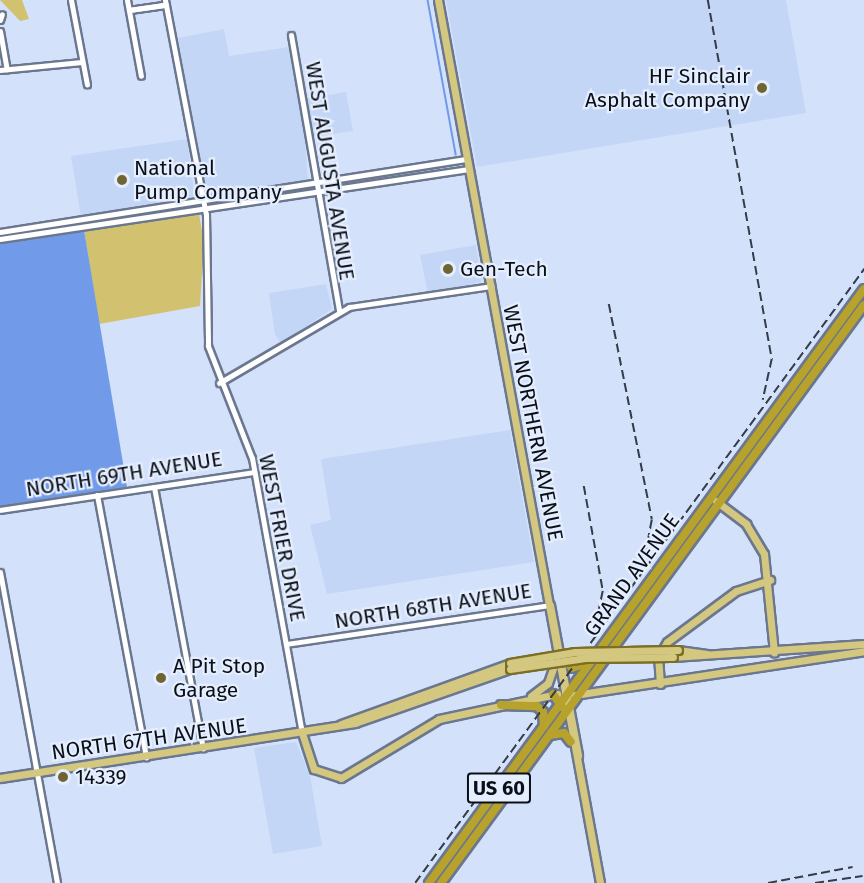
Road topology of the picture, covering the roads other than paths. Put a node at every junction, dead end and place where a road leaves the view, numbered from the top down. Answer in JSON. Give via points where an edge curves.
{"nodes":[{"id":1,"x":71,"y":0,"type":"edge"},
{"id":2,"x":127,"y":0,"type":"edge"},
{"id":3,"x":438,"y":0,"type":"edge"},
{"id":4,"x":166,"y":2,"type":"edge"},
{"id":5,"x":129,"y":10,"type":"junction"},
{"id":6,"x":0,"y":31,"type":"edge"},
{"id":7,"x":291,"y":35,"type":"dead end"},
{"id":8,"x":82,"y":62,"type":"junction"},
{"id":9,"x":7,"y":69,"type":"junction"},
{"id":10,"x":0,"y":70,"type":"edge"},
{"id":11,"x":141,"y":76,"type":"dead end"},
{"id":12,"x":87,"y":85,"type":"dead end"},
{"id":13,"x":467,"y":159,"type":"junction"},
{"id":14,"x":469,"y":169,"type":"junction"},
{"id":15,"x":316,"y":184,"type":"junction"},
{"id":16,"x":317,"y":191,"type":"junction"},
{"id":17,"x":249,"y":194,"type":"junction"},
{"id":18,"x":204,"y":201,"type":"junction"},
{"id":19,"x":250,"y":201,"type":"junction"},
{"id":20,"x":205,"y":208,"type":"junction"},
{"id":21,"x":144,"y":210,"type":"junction"},
{"id":22,"x":145,"y":217,"type":"junction"},
{"id":23,"x":0,"y":232,"type":"edge"},
{"id":24,"x":0,"y":239,"type":"edge"},
{"id":25,"x":490,"y":286,"type":"junction"},
{"id":26,"x":864,"y":289,"type":"edge"},
{"id":27,"x":864,"y":305,"type":"edge"},
{"id":28,"x":339,"y":311,"type":"junction"},
{"id":29,"x":219,"y":383,"type":"junction"},
{"id":30,"x":786,"y":395,"type":"junction"},
{"id":31,"x":794,"y":400,"type":"junction"},
{"id":32,"x":254,"y":472,"type":"junction"},
{"id":33,"x":154,"y":487,"type":"junction"},
{"id":34,"x":97,"y":495,"type":"junction"},
{"id":35,"x":711,"y":497,"type":"junction"},
{"id":36,"x":719,"y":503,"type":"junction"},
{"id":37,"x":0,"y":510,"type":"edge"},
{"id":38,"x":0,"y":573,"type":"edge"},
{"id":39,"x":770,"y":580,"type":"junction"},
{"id":40,"x":550,"y":605,"type":"junction"},
{"id":41,"x":286,"y":644,"type":"junction"},
{"id":42,"x":864,"y":644,"type":"edge"},
{"id":43,"x":554,"y":649,"type":"junction"},
{"id":44,"x":774,"y":651,"type":"junction"},
{"id":45,"x":864,"y":651,"type":"edge"},
{"id":46,"x":598,"y":653,"type":"junction"},
{"id":47,"x":707,"y":654,"type":"junction"},
{"id":48,"x":563,"y":658,"type":"junction"},
{"id":49,"x":510,"y":666,"type":"junction"},
{"id":50,"x":660,"y":684,"type":"junction"},
{"id":51,"x":553,"y":694,"type":"joint"},
{"id":52,"x":564,"y":697,"type":"junction"},
{"id":53,"x":579,"y":697,"type":"junction"},
{"id":54,"x":525,"y":698,"type":"junction"},
{"id":55,"x":501,"y":705,"type":"junction"},
{"id":56,"x":572,"y":706,"type":"junction"},
{"id":57,"x":563,"y":717,"type":"junction"},
{"id":58,"x":543,"y":727,"type":"junction"},
{"id":59,"x":303,"y":733,"type":"junction"},
{"id":60,"x":547,"y":738,"type":"junction"},
{"id":61,"x":571,"y":742,"type":"junction"},
{"id":62,"x":203,"y":748,"type":"junction"},
{"id":63,"x":146,"y":757,"type":"junction"},
{"id":64,"x":578,"y":760,"type":"junction"},
{"id":65,"x":38,"y":772,"type":"junction"},
{"id":66,"x":0,"y":778,"type":"edge"},
{"id":67,"x":57,"y":883,"type":"edge"},
{"id":68,"x":429,"y":883,"type":"edge"},
{"id":69,"x":441,"y":883,"type":"edge"},
{"id":70,"x":600,"y":883,"type":"edge"}],
"edges":[{"from":1,"to":8,"type":"street"},
{"from":2,"to":5,"type":"street"},
{"from":3,"to":13,"type":"main road","name":"WEST NORTHERN AVENUE"},
{"from":4,"to":5,"type":"street"},
{"from":4,"to":18,"type":"street","name":"WEST FRIER DRIVE"},
{"from":5,"to":11,"type":"street"},
{"from":6,"to":9,"type":"street"},
{"from":7,"to":15,"type":"street","name":"WEST AUGUSTA AVENUE"},
{"from":8,"to":9,"type":"street"},
{"from":8,"to":12,"type":"street"},
{"from":9,"to":10,"type":"street"},
{"from":13,"to":14,"type":"main road","name":"WEST NORTHERN AVENUE"},
{"from":13,"to":15,"type":"street"},
{"from":14,"to":16,"type":"street"},
{"from":14,"to":25,"type":"main road","name":"WEST NORTHERN AVENUE"},
{"from":15,"to":16,"type":"street","name":"WEST AUGUSTA AVENUE"},
{"from":15,"to":17,"type":"street"},
{"from":16,"to":19,"type":"street"},
{"from":16,"to":28,"type":"street","name":"WEST AUGUSTA AVENUE"},
{"from":17,"to":18,"type":"street"},
{"from":17,"to":19,"type":"street"},
{"from":18,"to":20,"type":"street","name":"WEST FRIER DRIVE"},
{"from":18,"to":21,"type":"street"},
{"from":19,"to":20,"type":"street"},
{"from":20,"to":22,"type":"street"},
{"from":20,"to":29,"type":"street","name":"WEST FRIER DRIVE","via":[[205,318]]},
{"from":21,"to":22,"type":"street"},
{"from":21,"to":23,"type":"street"},
{"from":22,"to":24,"type":"street"},
{"from":25,"to":28,"type":"street"},
{"from":25,"to":40,"type":"main road","name":"WEST NORTHERN AVENUE"},
{"from":26,"to":30,"type":"highway","name":"GRAND AVENUE","number":"US 60"},
{"from":27,"to":31,"type":"highway","name":"GRAND AVENUE","number":"US 60"},
{"from":28,"to":29,"type":"street","via":[[253,368]]},
{"from":29,"to":32,"type":"street","name":"WEST FRIER DRIVE"},
{"from":30,"to":31,"type":"highway"},
{"from":30,"to":35,"type":"highway","name":"GRAND AVENUE","number":"US 60"},
{"from":31,"to":36,"type":"highway","name":"GRAND AVENUE","number":"US 60"},
{"from":32,"to":33,"type":"street","name":"NORTH 69TH AVENUE"},
{"from":32,"to":41,"type":"street","name":"WEST FRIER DRIVE"},
{"from":33,"to":34,"type":"street","name":"NORTH 69TH AVENUE"},
{"from":33,"to":62,"type":"street"},
{"from":34,"to":37,"type":"street","name":"NORTH 69TH AVENUE"},
{"from":34,"to":63,"type":"street"},
{"from":35,"to":36,"type":"main road"},
{"from":35,"to":46,"type":"highway","name":"GRAND AVENUE","number":"US 60"},
{"from":36,"to":39,"type":"main road","via":[[754,532]]},
{"from":36,"to":53,"type":"highway","name":"GRAND AVENUE","number":"US 60"},
{"from":38,"to":65,"type":"street"},
{"from":39,"to":44,"type":"main road"},
{"from":39,"to":50,"type":"main road","via":[[736,591],[667,642],[658,657]]},
{"from":40,"to":41,"type":"street","name":"NORTH 68TH AVENUE"},
{"from":40,"to":43,"type":"main road","name":"WEST NORTHERN AVENUE"},
{"from":40,"to":48,"type":"main road","name":"WEST NORTHERN AVENUE"},
{"from":41,"to":59,"type":"street","name":"WEST FRIER DRIVE"},
{"from":42,"to":44,"type":"main road","name":"NORTH 67TH AVENUE"},
{"from":43,"to":52,"type":"main road","name":"WEST NORTHERN AVENUE"},
{"from":43,"to":54,"type":"main road","via":[[551,680]]},
{"from":44,"to":47,"type":"main road","name":"NORTH 67TH AVENUE"},
{"from":45,"to":50,"type":"main road"},
{"from":46,"to":48,"type":"highway","via":[[578,669]]},
{"from":46,"to":52,"type":"highway","name":"GRAND AVENUE","number":"US 60"},
{"from":47,"to":49,"type":"main road","name":"NORTH 67TH AVENUE","bridge":true,"via":[[585,658]]},
{"from":47,"to":49,"type":"main road","name":"NORTH 67TH AVENUE","bridge":true,"via":[[689,650],[575,652]]},
{"from":48,"to":52,"type":"main road","name":"WEST NORTHERN AVENUE"},
{"from":49,"to":59,"type":"main road","name":"NORTH 67TH AVENUE"},
{"from":50,"to":53,"type":"main road"},
{"from":51,"to":52,"type":"highway"},
{"from":51,"to":54,"type":"main road"},
{"from":52,"to":53,"type":"main road"},
{"from":52,"to":56,"type":"main road","name":"WEST NORTHERN AVENUE"},
{"from":52,"to":57,"type":"highway"},
{"from":52,"to":58,"type":"highway","name":"GRAND AVENUE","number":"US 60"},
{"from":53,"to":56,"type":"highway","name":"GRAND AVENUE","number":"US 60"},
{"from":54,"to":55,"type":"main road"},
{"from":55,"to":58,"type":"highway","via":[[537,706],[544,714]]},
{"from":55,"to":59,"type":"main road","via":[[422,726],[341,778],[315,769]]},
{"from":56,"to":57,"type":"highway","name":"GRAND AVENUE","number":"US 60"},
{"from":56,"to":64,"type":"main road","name":"WEST NORTHERN AVENUE"},
{"from":57,"to":60,"type":"highway","name":"GRAND AVENUE","number":"US 60"},
{"from":57,"to":61,"type":"main road","name":"WEST NORTHERN AVENUE"},
{"from":58,"to":68,"type":"highway","name":"GRAND AVENUE","number":"US 60"},
{"from":59,"to":62,"type":"main road","name":"NORTH 67TH AVENUE"},
{"from":60,"to":61,"type":"highway","via":[[563,733]]},
{"from":60,"to":69,"type":"highway","name":"GRAND AVENUE","number":"US 60"},
{"from":61,"to":64,"type":"main road","name":"WEST NORTHERN AVENUE"},
{"from":62,"to":63,"type":"main road","name":"NORTH 67TH AVENUE"},
{"from":63,"to":65,"type":"main road","name":"NORTH 67TH AVENUE"},
{"from":64,"to":70,"type":"main road","name":"WEST NORTHERN AVENUE"},
{"from":65,"to":66,"type":"main road","name":"NORTH 67TH AVENUE"},
{"from":65,"to":67,"type":"street"}]}
